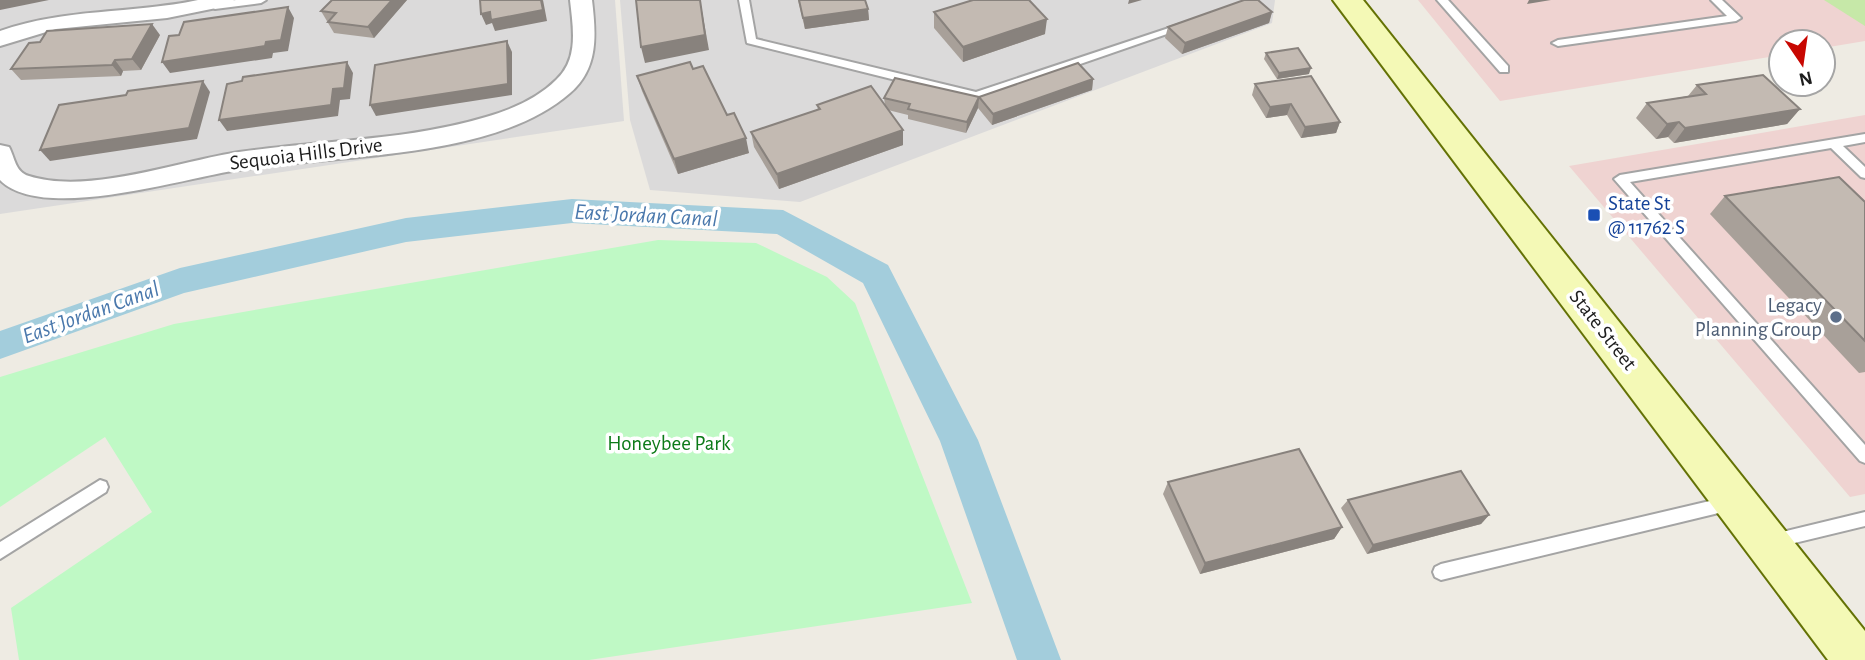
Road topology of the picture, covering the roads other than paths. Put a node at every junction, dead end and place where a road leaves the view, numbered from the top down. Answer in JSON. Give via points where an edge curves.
{"nodes":[{"id":1,"x":223,"y":0,"type":"edge"},
{"id":2,"x":261,"y":0,"type":"edge"},
{"id":3,"x":581,"y":0,"type":"edge"},
{"id":4,"x":744,"y":0,"type":"edge"},
{"id":5,"x":1348,"y":0,"type":"edge"},
{"id":6,"x":1442,"y":0,"type":"edge"},
{"id":7,"x":1716,"y":0,"type":"edge"},
{"id":8,"x":189,"y":9,"type":"junction"},
{"id":9,"x":1193,"y":23,"type":"edge"},
{"id":10,"x":0,"y":39,"type":"edge"},
{"id":11,"x":1558,"y":43,"type":"dead end"},
{"id":12,"x":1504,"y":69,"type":"dead end"},
{"id":13,"x":1865,"y":138,"type":"edge"},
{"id":14,"x":1833,"y":144,"type":"junction"},
{"id":15,"x":1,"y":163,"type":"edge"},
{"id":16,"x":1865,"y":174,"type":"edge"},
{"id":17,"x":1864,"y":453,"type":"edge"},
{"id":18,"x":100,"y":486,"type":"dead end"},
{"id":19,"x":1736,"y":502,"type":"junction"},
{"id":20,"x":1865,"y":519,"type":"edge"},
{"id":21,"x":1768,"y":543,"type":"junction"},
{"id":22,"x":0,"y":551,"type":"edge"},
{"id":23,"x":1441,"y":572,"type":"dead end"},
{"id":24,"x":1858,"y":660,"type":"edge"}],
"edges":[{"from":1,"to":8,"type":"street"},
{"from":2,"to":8,"type":"lane"},
{"from":3,"to":15,"type":"street","name":"Sequoia Hills Drive","via":[[585,52],[571,80],[540,104],[512,117],[423,139],[238,161],[69,189],[30,185],[12,178]]},
{"from":4,"to":9,"type":"lane","via":[[751,41],[976,96]]},
{"from":5,"to":19,"type":"main road","name":"State Street"},
{"from":6,"to":12,"type":"lane"},
{"from":7,"to":11,"type":"lane","via":[[1736,18]]},
{"from":8,"to":10,"type":"street","via":[[65,18]]},
{"from":13,"to":14,"type":"lane"},
{"from":14,"to":16,"type":"lane"},
{"from":14,"to":17,"type":"lane","via":[[1620,179]]},
{"from":18,"to":22,"type":"lane"},
{"from":19,"to":21,"type":"main road","name":"State Street"},
{"from":19,"to":23,"type":"lane"},
{"from":20,"to":21,"type":"lane"},
{"from":21,"to":24,"type":"main road","name":"State Street"}]}
